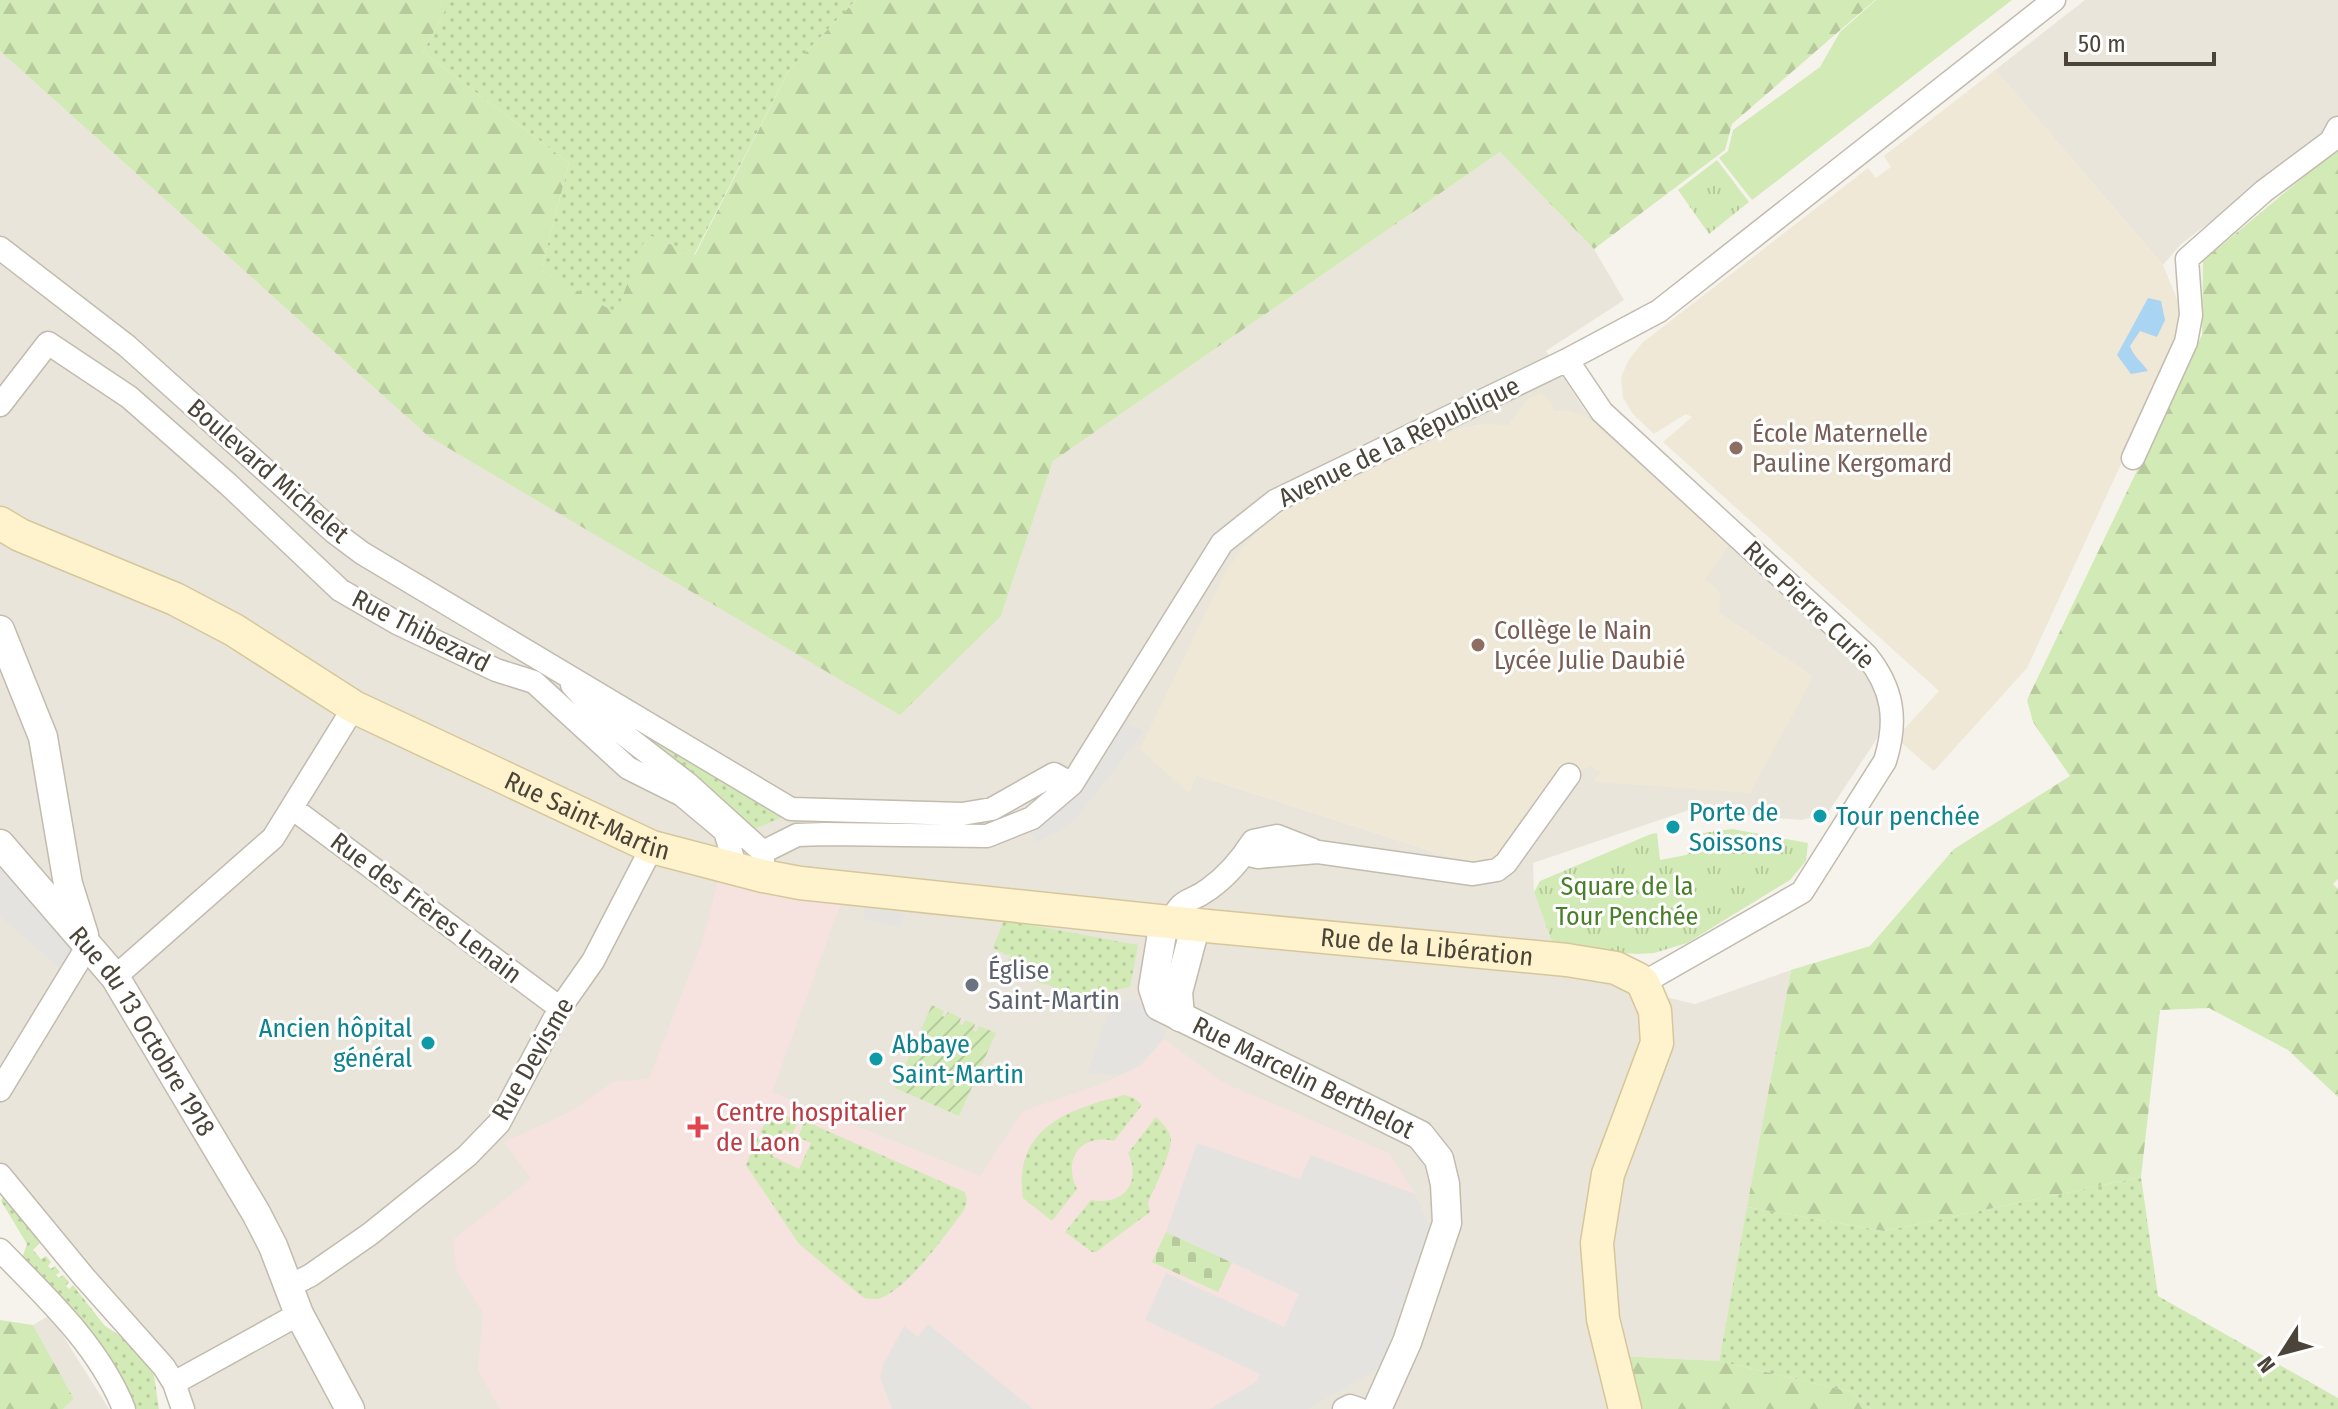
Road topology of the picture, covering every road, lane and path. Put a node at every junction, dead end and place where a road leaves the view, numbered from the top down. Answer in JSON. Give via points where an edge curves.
{"nodes":[{"id":1,"x":2054,"y":0,"type":"edge"},
{"id":2,"x":2338,"y":128,"type":"edge"},
{"id":3,"x":0,"y":248,"type":"edge"},
{"id":4,"x":1567,"y":360,"type":"junction"},
{"id":5,"x":0,"y":405,"type":"edge"},
{"id":6,"x":2133,"y":458,"type":"dead end"},
{"id":7,"x":10,"y":529,"type":"edge"},
{"id":8,"x":0,"y":630,"type":"edge"},
{"id":9,"x":555,"y":666,"type":"junction"},
{"id":10,"x":354,"y":707,"type":"junction"},
{"id":11,"x":1569,"y":775,"type":"dead end"},
{"id":12,"x":1072,"y":784,"type":"junction"},
{"id":13,"x":292,"y":808,"type":"junction"},
{"id":14,"x":0,"y":844,"type":"edge"},
{"id":15,"x":652,"y":847,"type":"junction"},
{"id":16,"x":754,"y":866,"type":"junction"},
{"id":17,"x":1209,"y":889,"type":"junction"},
{"id":18,"x":1184,"y":923,"type":"junction"},
{"id":19,"x":87,"y":947,"type":"junction"},
{"id":20,"x":115,"y":977,"type":"junction"},
{"id":21,"x":1643,"y":983,"type":"junction"},
{"id":22,"x":560,"y":1008,"type":"junction"},
{"id":23,"x":0,"y":1090,"type":"edge"},
{"id":24,"x":0,"y":1175,"type":"edge"},
{"id":25,"x":0,"y":1250,"type":"edge"},
{"id":26,"x":288,"y":1287,"type":"junction"},
{"id":27,"x":299,"y":1314,"type":"junction"},
{"id":28,"x":174,"y":1383,"type":"junction"},
{"id":29,"x":124,"y":1409,"type":"edge"},
{"id":30,"x":183,"y":1409,"type":"edge"},
{"id":31,"x":350,"y":1409,"type":"edge"},
{"id":32,"x":1344,"y":1409,"type":"edge"},
{"id":33,"x":1359,"y":1409,"type":"edge"},
{"id":34,"x":1377,"y":1409,"type":"edge"},
{"id":35,"x":1625,"y":1409,"type":"edge"}],
"edges":[{"from":1,"to":4,"type":"street","name":"Avenue de la République","via":[[1659,311]]},
{"from":2,"to":6,"type":"street","via":[[2331,141],[2187,259],[2191,315],[2186,342]]},
{"from":3,"to":9,"type":"street","name":"Boulevard Michelet","via":[[127,346],[362,553]]},
{"from":4,"to":12,"type":"street","name":"Avenue de la République","via":[[1275,501],[1222,543]]},
{"from":4,"to":21,"type":"street","name":"Rue Pierre Curie","via":[[1602,412],[1880,672],[1892,708],[1885,761],[1802,892]]},
{"from":5,"to":16,"type":"street","name":"Rue Thibezard","via":[[48,343],[129,397],[340,590],[496,670],[534,682],[628,768],[682,795],[725,831]]},
{"from":7,"to":10,"type":"main road","name":"Rue Saint-Martin","via":[[175,599]]},
{"from":8,"to":19,"type":"street","name":"Rue du 13 Octobre 1918","via":[[43,737],[68,884]]},
{"from":9,"to":12,"type":"street","name":"Boulevard Michelet","via":[[791,809],[962,814],[992,809],[1054,774]]},
{"from":9,"to":16,"type":"street","name":"Boulevard Michelet","via":[[599,715],[688,784]]},
{"from":10,"to":13,"type":"street"},
{"from":10,"to":15,"type":"main road","name":"Rue Saint-Martin"},
{"from":11,"to":17,"type":"street","via":[[1497,870],[1473,874],[1318,852],[1277,836],[1253,841]]},
{"from":12,"to":16,"type":"street","name":"Avenue de la République","via":[[1032,818],[987,836],[797,835]]},
{"from":13,"to":20,"type":"street","via":[[273,838]]},
{"from":13,"to":22,"type":"street","name":"Rue des Frères Lenain"},
{"from":14,"to":19,"type":"street"},
{"from":15,"to":16,"type":"main road","name":"Rue Saint-Martin"},
{"from":15,"to":22,"type":"street","name":"Rue Devisme","via":[[593,961]]},
{"from":16,"to":18,"type":"main road","name":"Rue Saint-Martin","via":[[800,883]]},
{"from":17,"to":18,"type":"street"},
{"from":17,"to":18,"type":"street","via":[[1179,905]]},
{"from":18,"to":21,"type":"main road","name":"Rue de la Libération","via":[[1567,960],[1616,968]]},
{"from":18,"to":34,"type":"street","name":"Rue Marcelin Berthelot","via":[[1180,1017],[1420,1135],[1439,1159],[1447,1223],[1407,1342]]},
{"from":19,"to":20,"type":"street","name":"Rue du 13 Octobre 1918"},
{"from":19,"to":23,"type":"street"},
{"from":20,"to":26,"type":"street","name":"Rue du 13 Octobre 1918","via":[[252,1204]]},
{"from":21,"to":35,"type":"main road","via":[[1655,1011],[1657,1043],[1608,1174],[1597,1243],[1603,1319]]},
{"from":22,"to":26,"type":"street","name":"Rue Devisme","via":[[499,1123],[467,1156],[370,1234]]},
{"from":24,"to":28,"type":"street"},
{"from":25,"to":29,"type":"street","via":[[85,1341]]},
{"from":26,"to":27,"type":"street","name":"Rue du 13 Octobre 1918"},
{"from":27,"to":28,"type":"street"},
{"from":27,"to":31,"type":"street","name":"Rue du 13 Octobre 1918"},
{"from":28,"to":30,"type":"street"},
{"from":32,"to":33,"type":"street"}]}
